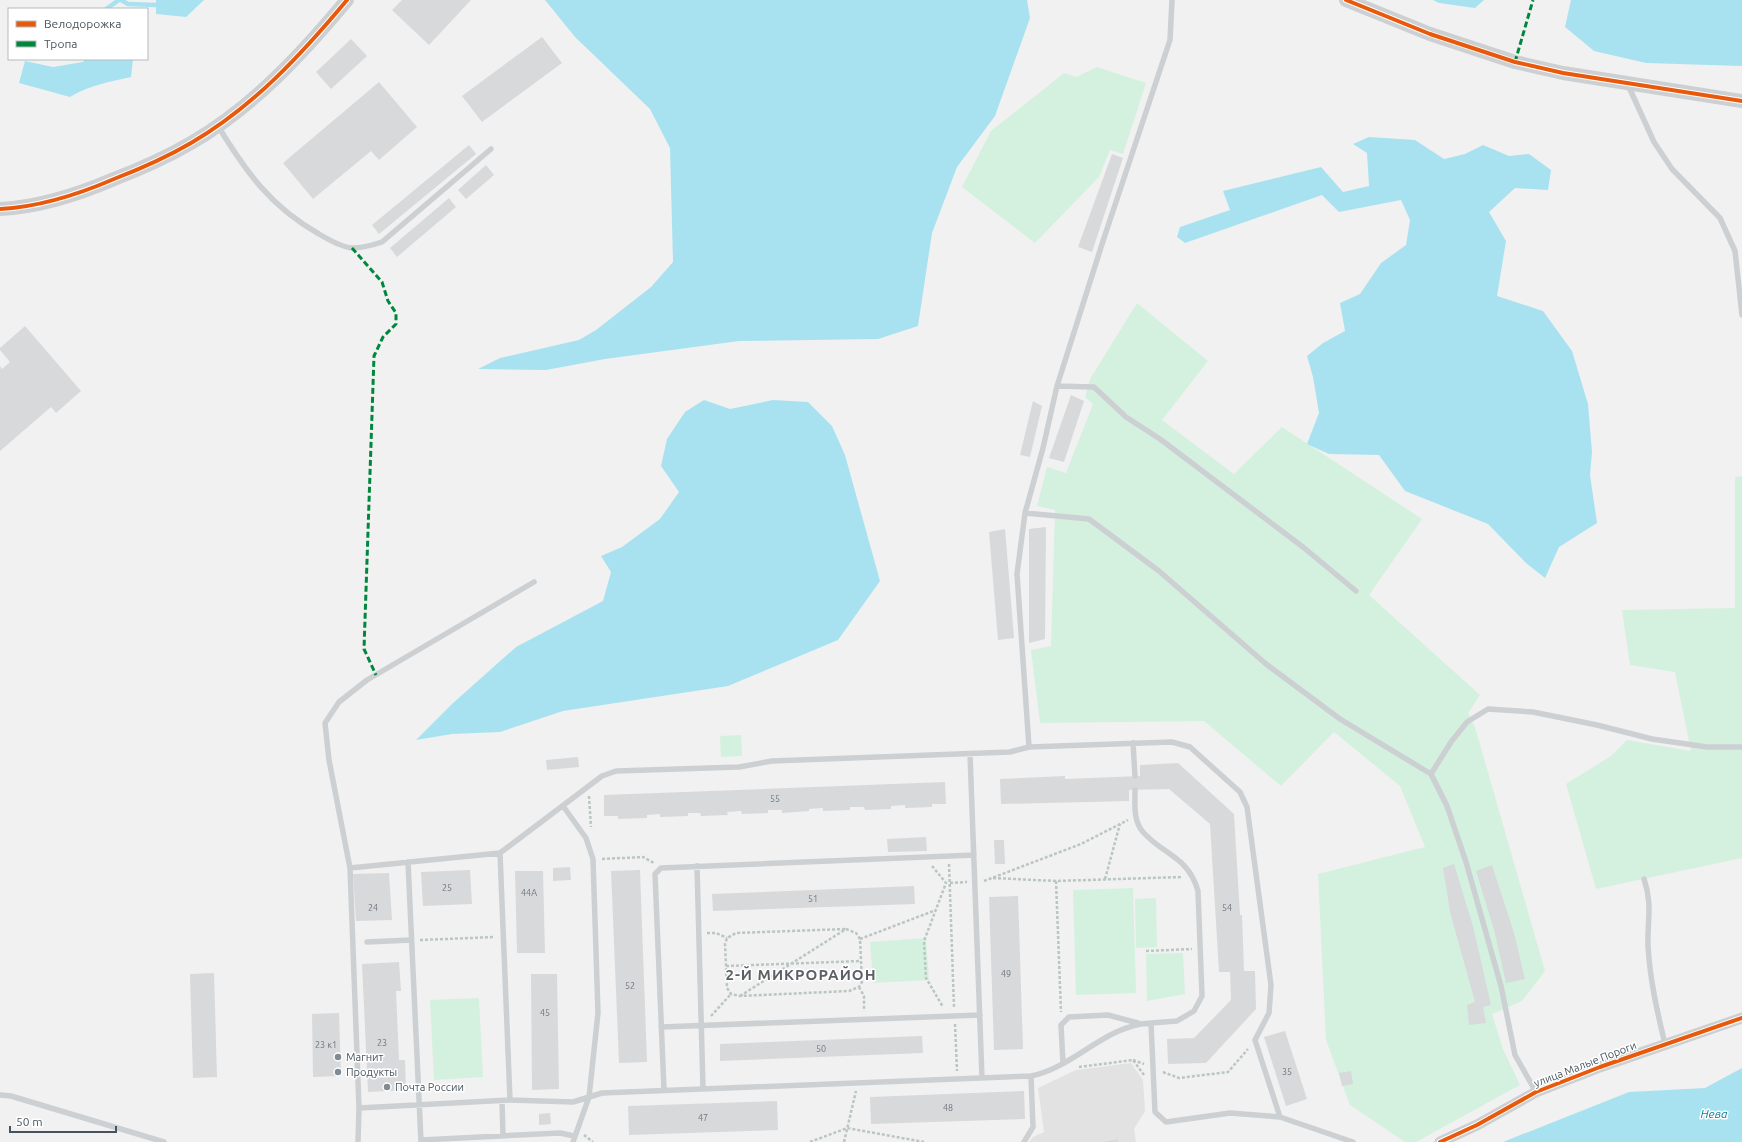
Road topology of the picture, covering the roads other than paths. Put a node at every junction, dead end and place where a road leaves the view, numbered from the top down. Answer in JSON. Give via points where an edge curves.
{"nodes":[{"id":1,"x":347,"y":0,"type":"edge"},
{"id":2,"x":1172,"y":0,"type":"edge"},
{"id":3,"x":1346,"y":0,"type":"edge"},
{"id":4,"x":1628,"y":84,"type":"junction"},
{"id":5,"x":1742,"y":101,"type":"edge"},
{"id":6,"x":218,"y":126,"type":"junction"},
{"id":7,"x":491,"y":149,"type":"dead end"},
{"id":8,"x":0,"y":209,"type":"edge"},
{"id":9,"x":1742,"y":315,"type":"edge"},
{"id":10,"x":1057,"y":386,"type":"junction"},
{"id":11,"x":1025,"y":512,"type":"junction"},
{"id":12,"x":534,"y":582,"type":"dead end"},
{"id":13,"x":1356,"y":591,"type":"dead end"},
{"id":14,"x":1133,"y":744,"type":"junction"},
{"id":15,"x":1029,"y":747,"type":"junction"},
{"id":16,"x":1742,"y":747,"type":"edge"},
{"id":17,"x":970,"y":754,"type":"junction"},
{"id":18,"x":1431,"y":774,"type":"junction"},
{"id":19,"x":1135,"y":776,"type":"dead end"},
{"id":20,"x":1135,"y":790,"type":"dead end"},
{"id":21,"x":563,"y":806,"type":"junction"},
{"id":22,"x":500,"y":853,"type":"junction"},
{"id":23,"x":974,"y":855,"type":"junction"},
{"id":24,"x":408,"y":862,"type":"junction"},
{"id":25,"x":697,"y":866,"type":"junction"},
{"id":26,"x":350,"y":868,"type":"junction"},
{"id":27,"x":1644,"y":879,"type":"dead end"},
{"id":28,"x":411,"y":940,"type":"junction"},
{"id":29,"x":367,"y":942,"type":"dead end"},
{"id":30,"x":980,"y":1015,"type":"junction"},
{"id":31,"x":1742,"y":1018,"type":"edge"},
{"id":32,"x":1151,"y":1023,"type":"junction"},
{"id":33,"x":1139,"y":1024,"type":"junction"},
{"id":34,"x":701,"y":1025,"type":"junction"},
{"id":35,"x":661,"y":1027,"type":"junction"},
{"id":36,"x":1665,"y":1044,"type":"junction"},
{"id":37,"x":1063,"y":1063,"type":"junction"},
{"id":38,"x":1031,"y":1076,"type":"junction"},
{"id":39,"x":982,"y":1078,"type":"junction"},
{"id":40,"x":703,"y":1089,"type":"junction"},
{"id":41,"x":664,"y":1090,"type":"junction"},
{"id":42,"x":1536,"y":1092,"type":"junction"},
{"id":43,"x":0,"y":1095,"type":"edge"},
{"id":44,"x":589,"y":1097,"type":"junction"},
{"id":45,"x":510,"y":1100,"type":"junction"},
{"id":46,"x":502,"y":1101,"type":"junction"},
{"id":47,"x":419,"y":1105,"type":"junction"},
{"id":48,"x":359,"y":1108,"type":"junction"},
{"id":49,"x":1280,"y":1117,"type":"junction"},
{"id":50,"x":503,"y":1136,"type":"junction"},
{"id":51,"x":574,"y":1136,"type":"junction"},
{"id":52,"x":421,"y":1141,"type":"edge"},
{"id":53,"x":164,"y":1142,"type":"edge"},
{"id":54,"x":358,"y":1142,"type":"edge"},
{"id":55,"x":573,"y":1142,"type":"edge"},
{"id":56,"x":1024,"y":1142,"type":"edge"},
{"id":57,"x":1353,"y":1142,"type":"edge"},
{"id":58,"x":1440,"y":1142,"type":"edge"}],
"edges":[{"from":1,"to":6,"type":"street","via":[[284,71]]},
{"from":2,"to":10,"type":"lane","via":[[1170,40]]},
{"from":3,"to":4,"type":"street","via":[[1430,34],[1515,62]]},
{"from":4,"to":5,"type":"street"},
{"from":4,"to":9,"type":"lane","via":[[1654,142],[1672,169],[1720,218],[1735,251]]},
{"from":6,"to":7,"type":"lane","via":[[242,166],[272,200],[301,224],[333,242],[352,248],[369,247],[382,242]]},
{"from":6,"to":8,"type":"street","via":[[190,144],[146,166],[87,190],[38,205]]},
{"from":10,"to":11,"type":"lane"},
{"from":10,"to":13,"type":"lane","via":[[1094,387],[1126,417],[1160,439]]},
{"from":11,"to":15,"type":"lane","via":[[1017,574]]},
{"from":11,"to":18,"type":"lane","via":[[1089,520],[1158,571],[1266,664],[1340,719]]},
{"from":12,"to":26,"type":"lane","via":[[367,680],[339,702],[325,722],[329,760]]},
{"from":14,"to":15,"type":"lane"},
{"from":14,"to":19,"type":"lane"},
{"from":14,"to":49,"type":"lane","via":[[1172,742],[1190,747],[1240,792],[1247,807],[1271,985],[1269,1013],[1256,1040]]},
{"from":15,"to":17,"type":"lane","via":[[1010,752]]},
{"from":16,"to":18,"type":"lane","via":[[1707,748],[1652,739],[1533,712],[1488,709],[1467,722]]},
{"from":17,"to":21,"type":"lane","via":[[772,761],[739,767],[616,771],[602,776]]},
{"from":17,"to":23,"type":"lane"},
{"from":18,"to":42,"type":"lane","via":[[1447,806],[1466,862],[1501,986],[1515,1056]]},
{"from":20,"to":32,"type":"lane","via":[[1136,816],[1142,831],[1187,868],[1194,877],[1198,891],[1202,996],[1194,1011],[1177,1021]]},
{"from":21,"to":22,"type":"lane"},
{"from":21,"to":44,"type":"lane","via":[[586,838],[594,859],[598,1013]]},
{"from":22,"to":24,"type":"lane"},
{"from":22,"to":45,"type":"lane"},
{"from":23,"to":25,"type":"lane"},
{"from":23,"to":30,"type":"lane"},
{"from":24,"to":26,"type":"lane"},
{"from":24,"to":28,"type":"lane"},
{"from":25,"to":34,"type":"lane"},
{"from":25,"to":35,"type":"lane","via":[[661,868],[655,874]]},
{"from":26,"to":48,"type":"lane"},
{"from":27,"to":36,"type":"lane","via":[[1650,895],[1648,945],[1653,993]]},
{"from":28,"to":29,"type":"lane"},
{"from":28,"to":47,"type":"lane"},
{"from":30,"to":34,"type":"lane"},
{"from":30,"to":39,"type":"lane"},
{"from":31,"to":36,"type":"street","name":"улица Малые Пороги"},
{"from":32,"to":33,"type":"lane"},
{"from":32,"to":49,"type":"lane","via":[[1155,1112],[1166,1122],[1230,1113]]},
{"from":33,"to":37,"type":"lane","via":[[1121,1029]]},
{"from":33,"to":37,"type":"lane","via":[[1108,1015],[1069,1017],[1062,1025]]},
{"from":34,"to":35,"type":"lane"},
{"from":34,"to":40,"type":"lane"},
{"from":35,"to":41,"type":"lane"},
{"from":36,"to":42,"type":"street","name":"улица Малые Пороги"},
{"from":37,"to":38,"type":"lane","via":[[1039,1075]]},
{"from":38,"to":39,"type":"lane"},
{"from":38,"to":56,"type":"lane","via":[[1033,1127]]},
{"from":39,"to":40,"type":"lane"},
{"from":40,"to":41,"type":"lane"},
{"from":41,"to":44,"type":"lane","via":[[602,1092]]},
{"from":42,"to":58,"type":"street","name":"улица Малые Пороги"},
{"from":43,"to":53,"type":"lane","via":[[11,1096]]},
{"from":44,"to":45,"type":"lane","via":[[573,1102]]},
{"from":44,"to":51,"type":"lane"},
{"from":45,"to":46,"type":"lane"},
{"from":46,"to":47,"type":"lane"},
{"from":46,"to":50,"type":"lane"},
{"from":47,"to":48,"type":"lane"},
{"from":47,"to":52,"type":"lane"},
{"from":48,"to":54,"type":"lane"},
{"from":49,"to":57,"type":"lane"},
{"from":50,"to":51,"type":"lane","via":[[560,1133]]},
{"from":50,"to":52,"type":"lane"},
{"from":51,"to":55,"type":"lane"}]}
